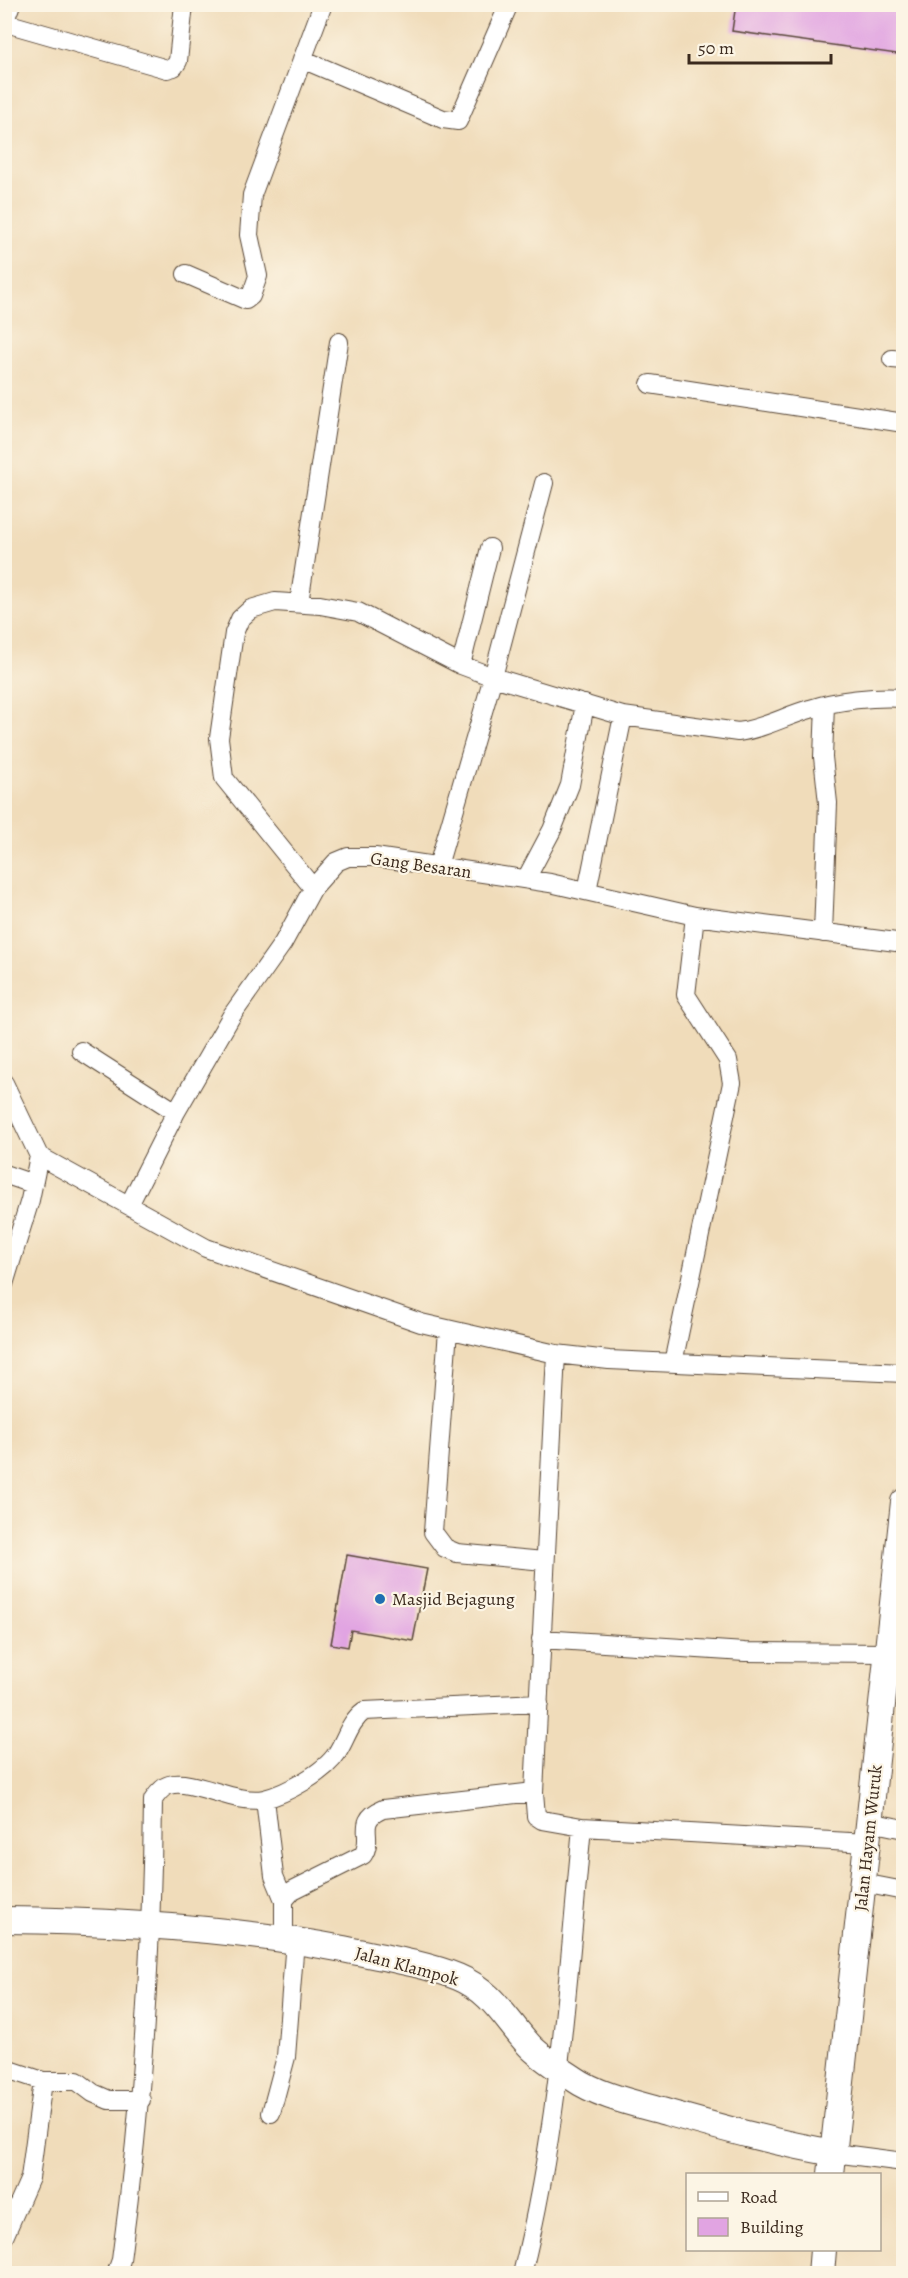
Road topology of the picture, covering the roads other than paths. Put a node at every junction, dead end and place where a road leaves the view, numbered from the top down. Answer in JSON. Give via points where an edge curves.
{"nodes":[{"id":1,"x":11,"y":4,"type":"edge"},
{"id":2,"x":184,"y":4,"type":"edge"},
{"id":3,"x":323,"y":4,"type":"edge"},
{"id":4,"x":509,"y":4,"type":"edge"},
{"id":5,"x":5,"y":23,"type":"edge"},
{"id":6,"x":302,"y":59,"type":"junction"},
{"id":7,"x":186,"y":274,"type":"dead end"},
{"id":8,"x":339,"y":342,"type":"dead end"},
{"id":9,"x":650,"y":384,"type":"dead end"},
{"id":10,"x":903,"y":423,"type":"edge"},
{"id":11,"x":544,"y":483,"type":"dead end"},
{"id":12,"x":490,"y":548,"type":"dead end"},
{"id":13,"x":299,"y":603,"type":"junction"},
{"id":14,"x":461,"y":665,"type":"junction"},
{"id":15,"x":493,"y":677,"type":"junction"},
{"id":16,"x":903,"y":698,"type":"edge"},
{"id":17,"x":585,"y":704,"type":"junction"},
{"id":18,"x":825,"y":705,"type":"junction"},
{"id":19,"x":623,"y":716,"type":"junction"},
{"id":20,"x":438,"y":866,"type":"junction"},
{"id":21,"x":526,"y":879,"type":"junction"},
{"id":22,"x":314,"y":888,"type":"junction"},
{"id":23,"x":587,"y":891,"type":"junction"},
{"id":24,"x":695,"y":916,"type":"junction"},
{"id":25,"x":823,"y":933,"type":"junction"},
{"id":26,"x":903,"y":943,"type":"edge"},
{"id":27,"x":81,"y":1051,"type":"dead end"},
{"id":28,"x":4,"y":1083,"type":"edge"},
{"id":29,"x":176,"y":1112,"type":"junction"},
{"id":30,"x":39,"y":1156,"type":"junction"},
{"id":31,"x":4,"y":1174,"type":"edge"},
{"id":32,"x":33,"y":1184,"type":"junction"},
{"id":33,"x":129,"y":1205,"type":"junction"},
{"id":34,"x":4,"y":1284,"type":"edge"},
{"id":35,"x":448,"y":1330,"type":"junction"},
{"id":36,"x":556,"y":1354,"type":"junction"},
{"id":37,"x":673,"y":1363,"type":"junction"},
{"id":38,"x":903,"y":1373,"type":"edge"},
{"id":39,"x":903,"y":1502,"type":"edge"},
{"id":40,"x":544,"y":1561,"type":"junction"},
{"id":41,"x":541,"y":1639,"type":"junction"},
{"id":42,"x":888,"y":1653,"type":"junction"},
{"id":43,"x":539,"y":1703,"type":"junction"},
{"id":44,"x":534,"y":1792,"type":"junction"},
{"id":45,"x":265,"y":1799,"type":"junction"},
{"id":46,"x":582,"y":1827,"type":"junction"},
{"id":47,"x":903,"y":1829,"type":"edge"},
{"id":48,"x":869,"y":1833,"type":"junction"},
{"id":49,"x":863,"y":1883,"type":"junction"},
{"id":50,"x":903,"y":1891,"type":"edge"},
{"id":51,"x":284,"y":1900,"type":"junction"},
{"id":52,"x":4,"y":1920,"type":"edge"},
{"id":53,"x":152,"y":1924,"type":"junction"},
{"id":54,"x":289,"y":1939,"type":"junction"},
{"id":55,"x":4,"y":2068,"type":"edge"},
{"id":56,"x":558,"y":2068,"type":"junction"},
{"id":57,"x":43,"y":2081,"type":"junction"},
{"id":58,"x":141,"y":2100,"type":"junction"},
{"id":59,"x":271,"y":2113,"type":"dead end"},
{"id":60,"x":903,"y":2162,"type":"edge"},
{"id":61,"x":833,"y":2164,"type":"edge"},
{"id":62,"x":4,"y":2237,"type":"edge"},
{"id":63,"x":823,"y":2251,"type":"edge"},
{"id":64,"x":116,"y":2274,"type":"edge"},
{"id":65,"x":522,"y":2274,"type":"edge"},
{"id":66,"x":820,"y":2274,"type":"edge"}],
"edges":[{"from":1,"to":5,"type":"street"},
{"from":2,"to":5,"type":"street","via":[[178,61],[167,69]]},
{"from":3,"to":6,"type":"street"},
{"from":4,"to":6,"type":"street","via":[[458,121],[443,119]]},
{"from":6,"to":7,"type":"street","via":[[250,205],[249,236],[258,272],[251,296],[246,300]]},
{"from":8,"to":13,"type":"street"},
{"from":9,"to":10,"type":"street"},
{"from":11,"to":15,"type":"street"},
{"from":12,"to":14,"type":"street"},
{"from":13,"to":14,"type":"street","via":[[358,612]]},
{"from":13,"to":22,"type":"street","via":[[263,604],[240,619],[234,633],[219,738],[224,778]]},
{"from":14,"to":15,"type":"street"},
{"from":15,"to":17,"type":"street"},
{"from":15,"to":20,"type":"street"},
{"from":16,"to":18,"type":"street"},
{"from":17,"to":19,"type":"street"},
{"from":17,"to":21,"type":"street","via":[[570,785]]},
{"from":18,"to":19,"type":"street","via":[[738,732]]},
{"from":18,"to":25,"type":"street","via":[[823,758],[828,803]]},
{"from":19,"to":23,"type":"street"},
{"from":20,"to":21,"type":"street","name":"Gang Besaran"},
{"from":20,"to":22,"type":"street","name":"Gang Besaran","via":[[348,856],[336,862]]},
{"from":21,"to":23,"type":"street","name":"Gang Besaran"},
{"from":22,"to":29,"type":"street","name":"Gang Besaran","via":[[283,943],[232,1015]]},
{"from":23,"to":24,"type":"street","name":"Gang Besaran"},
{"from":24,"to":25,"type":"street","name":"Gang Besaran"},
{"from":24,"to":37,"type":"street","via":[[686,995],[729,1060],[732,1083]]},
{"from":25,"to":26,"type":"street","name":"Gang Besaran"},
{"from":27,"to":29,"type":"street"},
{"from":28,"to":30,"type":"street"},
{"from":29,"to":33,"type":"street","name":"Gang Besaran"},
{"from":30,"to":32,"type":"street"},
{"from":30,"to":33,"type":"street"},
{"from":31,"to":32,"type":"street"},
{"from":32,"to":34,"type":"street"},
{"from":33,"to":35,"type":"street","via":[[206,1248]]},
{"from":35,"to":36,"type":"street"},
{"from":35,"to":40,"type":"street","via":[[433,1532],[445,1548],[457,1553]]},
{"from":36,"to":37,"type":"street"},
{"from":36,"to":40,"type":"street"},
{"from":37,"to":38,"type":"street"},
{"from":39,"to":42,"type":"street","name":"Jalan Hayam Wuruk"},
{"from":40,"to":41,"type":"street"},
{"from":41,"to":42,"type":"street","via":[[745,1652]]},
{"from":41,"to":43,"type":"street"},
{"from":42,"to":48,"type":"street","name":"Jalan Hayam Wuruk"},
{"from":43,"to":44,"type":"street"},
{"from":43,"to":45,"type":"street","via":[[364,1711],[323,1768],[309,1779]]},
{"from":44,"to":46,"type":"street","via":[[536,1816]]},
{"from":44,"to":51,"type":"street","via":[[383,1809],[367,1821],[363,1855],[300,1886]]},
{"from":45,"to":51,"type":"street","via":[[274,1876]]},
{"from":45,"to":53,"type":"street","via":[[181,1784],[160,1790],[153,1800]]},
{"from":46,"to":48,"type":"street"},
{"from":46,"to":56,"type":"street"},
{"from":47,"to":48,"type":"street"},
{"from":48,"to":49,"type":"street","name":"Jalan Hayam Wuruk"},
{"from":49,"to":50,"type":"street"},
{"from":49,"to":61,"type":"street","name":"Jalan Hayam Wuruk"},
{"from":51,"to":54,"type":"street"},
{"from":52,"to":53,"type":"street","name":"Jalan Klampok"},
{"from":53,"to":54,"type":"street","name":"Jalan Klampok"},
{"from":53,"to":58,"type":"street"},
{"from":54,"to":56,"type":"street","name":"Jalan Klampok","via":[[412,1964],[477,1986],[530,2046]]},
{"from":54,"to":59,"type":"street","via":[[286,2057]]},
{"from":55,"to":57,"type":"street"},
{"from":56,"to":61,"type":"street","name":"Jalan Klampok","via":[[576,2081],[638,2104]]},
{"from":56,"to":65,"type":"street"},
{"from":57,"to":58,"type":"street","via":[[72,2080],[109,2100]]},
{"from":57,"to":62,"type":"street","via":[[30,2178]]},
{"from":58,"to":64,"type":"street"},
{"from":60,"to":61,"type":"street"},
{"from":63,"to":66,"type":"street"}]}
